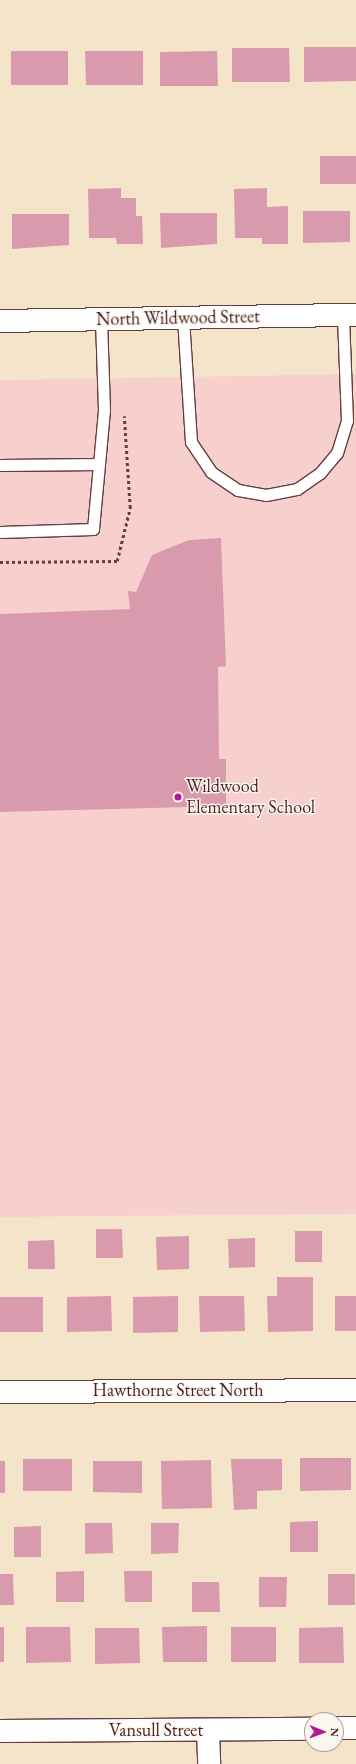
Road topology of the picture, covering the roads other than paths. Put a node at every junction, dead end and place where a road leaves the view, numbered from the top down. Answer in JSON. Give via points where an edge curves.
{"nodes":[{"id":1,"x":350,"y":315,"type":"edge"},
{"id":2,"x":183,"y":318,"type":"junction"},
{"id":3,"x":101,"y":320,"type":"junction"},
{"id":4,"x":0,"y":322,"type":"edge"},
{"id":5,"x":99,"y":464,"type":"junction"},
{"id":6,"x":0,"y":465,"type":"edge"},
{"id":7,"x":0,"y":532,"type":"edge"},
{"id":8,"x":356,"y":1390,"type":"edge"},
{"id":9,"x":0,"y":1392,"type":"edge"},
{"id":10,"x":344,"y":1728,"type":"edge"},
{"id":11,"x":356,"y":1728,"type":"edge"},
{"id":12,"x":304,"y":1729,"type":"edge"},
{"id":13,"x":208,"y":1730,"type":"junction"},
{"id":14,"x":0,"y":1731,"type":"edge"},
{"id":15,"x":209,"y":1764,"type":"edge"}],
"edges":[{"from":1,"to":2,"type":"street","name":"North Wildwood Street"},
{"from":1,"to":2,"type":"lane","via":[[347,421],[337,453],[320,473],[297,489],[266,495],[238,490],[211,472],[191,442]]},
{"from":2,"to":3,"type":"street","name":"North Wildwood Street"},
{"from":3,"to":4,"type":"street","name":"North Wildwood Street"},
{"from":3,"to":5,"type":"lane","via":[[104,410]]},
{"from":5,"to":6,"type":"lane"},
{"from":5,"to":7,"type":"lane","via":[[93,529]]},
{"from":8,"to":9,"type":"street","name":"Hawthorne Street North"},
{"from":10,"to":11,"type":"street"},
{"from":12,"to":13,"type":"street","name":"Vansull Street"},
{"from":13,"to":14,"type":"street","name":"Vansull Street"},
{"from":13,"to":15,"type":"street"}]}
